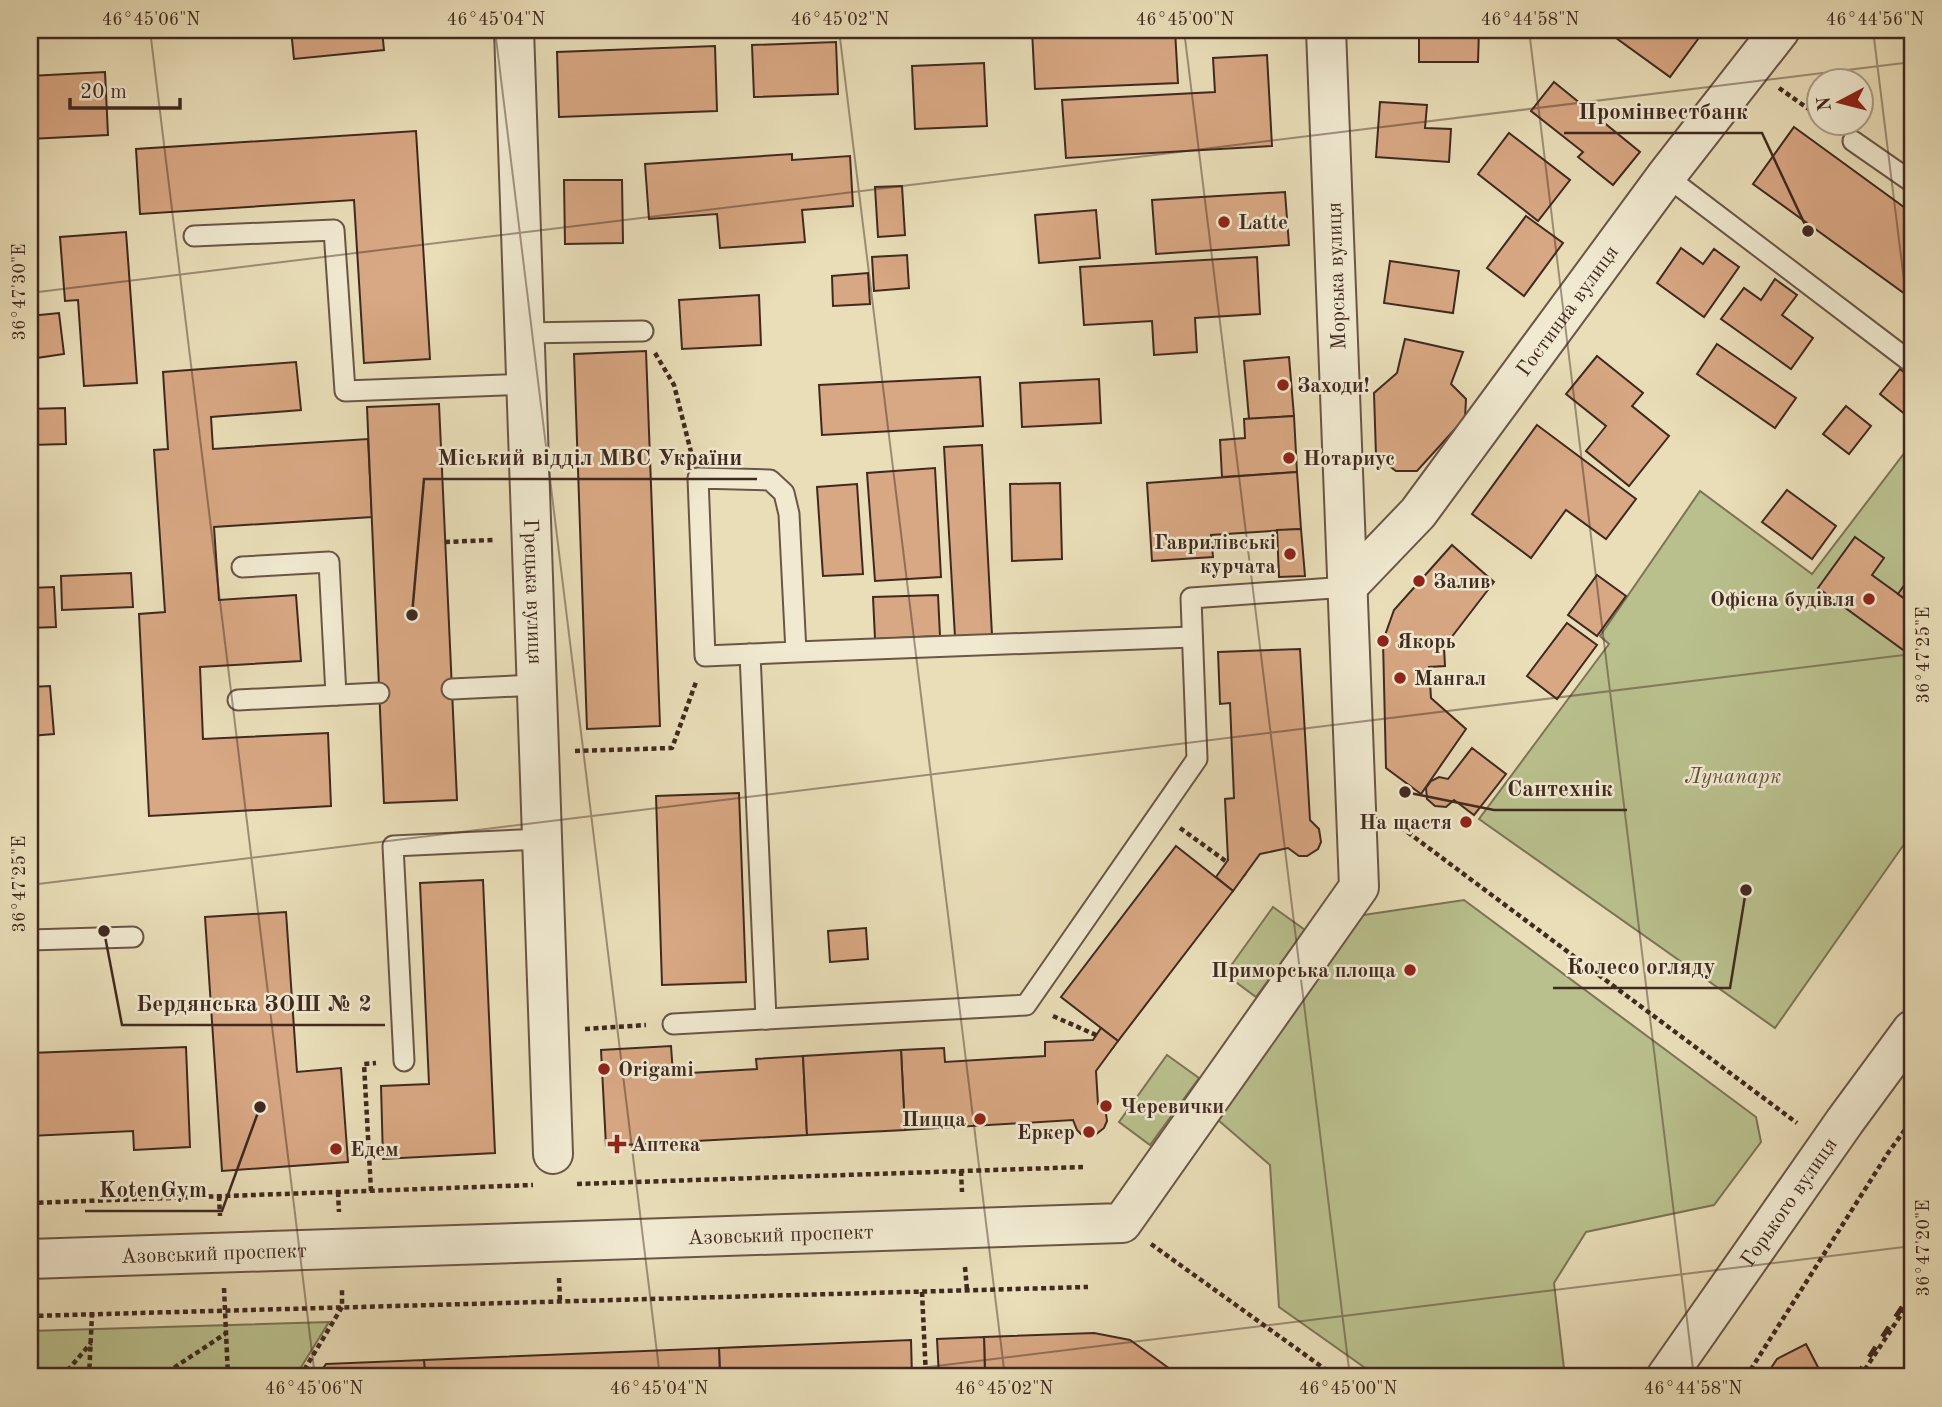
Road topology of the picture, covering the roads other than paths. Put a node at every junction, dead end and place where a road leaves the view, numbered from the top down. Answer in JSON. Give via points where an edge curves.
{"nodes":[{"id":1,"x":514,"y":30,"type":"edge"},
{"id":2,"x":1326,"y":30,"type":"edge"},
{"id":3,"x":1780,"y":30,"type":"edge"},
{"id":4,"x":1853,"y":141,"type":"dead end"},
{"id":5,"x":1666,"y":176,"type":"junction"},
{"id":6,"x":1912,"y":182,"type":"edge"},
{"id":7,"x":194,"y":236,"type":"dead end"},
{"id":8,"x":643,"y":331,"type":"road end"},
{"id":9,"x":524,"y":333,"type":"junction"},
{"id":10,"x":1912,"y":363,"type":"edge"},
{"id":11,"x":527,"y":384,"type":"junction"},
{"id":12,"x":242,"y":566,"type":"dead end"},
{"id":13,"x":1348,"y":597,"type":"junction"},
{"id":14,"x":1192,"y":637,"type":"junction"},
{"id":15,"x":796,"y":652,"type":"junction"},
{"id":16,"x":750,"y":654,"type":"junction"},
{"id":17,"x":537,"y":685,"type":"junction"},
{"id":18,"x":452,"y":689,"type":"dead end"},
{"id":19,"x":379,"y":693,"type":"dead end"},
{"id":20,"x":336,"y":695,"type":"junction"},
{"id":21,"x":238,"y":700,"type":"dead end"},
{"id":22,"x":542,"y":839,"type":"junction"},
{"id":23,"x":133,"y":937,"type":"dead end"},
{"id":24,"x":30,"y":940,"type":"edge"},
{"id":25,"x":766,"y":1019,"type":"junction"},
{"id":26,"x":673,"y":1024,"type":"road end"},
{"id":27,"x":1912,"y":1030,"type":"edge"},
{"id":28,"x":404,"y":1061,"type":"road end"},
{"id":29,"x":553,"y":1154,"type":"dead end"},
{"id":30,"x":1122,"y":1223,"type":"joint"},
{"id":31,"x":30,"y":1259,"type":"edge"},
{"id":32,"x":1666,"y":1377,"type":"edge"}],
"edges":[{"from":1,"to":9,"type":"street","name":"Грецька вулиця"},
{"from":2,"to":13,"type":"street","name":"Морська вулиця"},
{"from":3,"to":5,"type":"street","name":"Гостинна вулиця"},
{"from":4,"to":6,"type":"lane"},
{"from":5,"to":10,"type":"lane"},
{"from":5,"to":13,"type":"street","name":"Гостинна вулиця","via":[[1418,513]]},
{"from":7,"to":11,"type":"lane","via":[[334,230],[345,391]]},
{"from":8,"to":9,"type":"lane"},
{"from":9,"to":11,"type":"street","name":"Грецька вулиця"},
{"from":11,"to":17,"type":"street","name":"Грецька вулиця"},
{"from":12,"to":20,"type":"lane","via":[[329,562]]},
{"from":13,"to":14,"type":"lane","via":[[1191,598]]},
{"from":13,"to":30,"type":"street","name":"Морська вулиця","via":[[1359,887]]},
{"from":14,"to":15,"type":"lane"},
{"from":14,"to":25,"type":"lane","via":[[1197,759],[1027,1005]]},
{"from":15,"to":16,"type":"lane"},
{"from":15,"to":16,"type":"lane","via":[[784,493],[770,480],[698,478],[705,656]]},
{"from":16,"to":25,"type":"lane"},
{"from":17,"to":18,"type":"lane"},
{"from":17,"to":22,"type":"street","name":"Грецька вулиця"},
{"from":19,"to":20,"type":"lane"},
{"from":20,"to":21,"type":"lane"},
{"from":22,"to":28,"type":"lane","via":[[393,846]]},
{"from":22,"to":29,"type":"street","name":"Грецька вулиця"},
{"from":23,"to":24,"type":"lane"},
{"from":25,"to":26,"type":"lane"},
{"from":27,"to":32,"type":"street","name":"Горького вулиця"},
{"from":30,"to":31,"type":"street","name":"Азовський проспект"}]}
